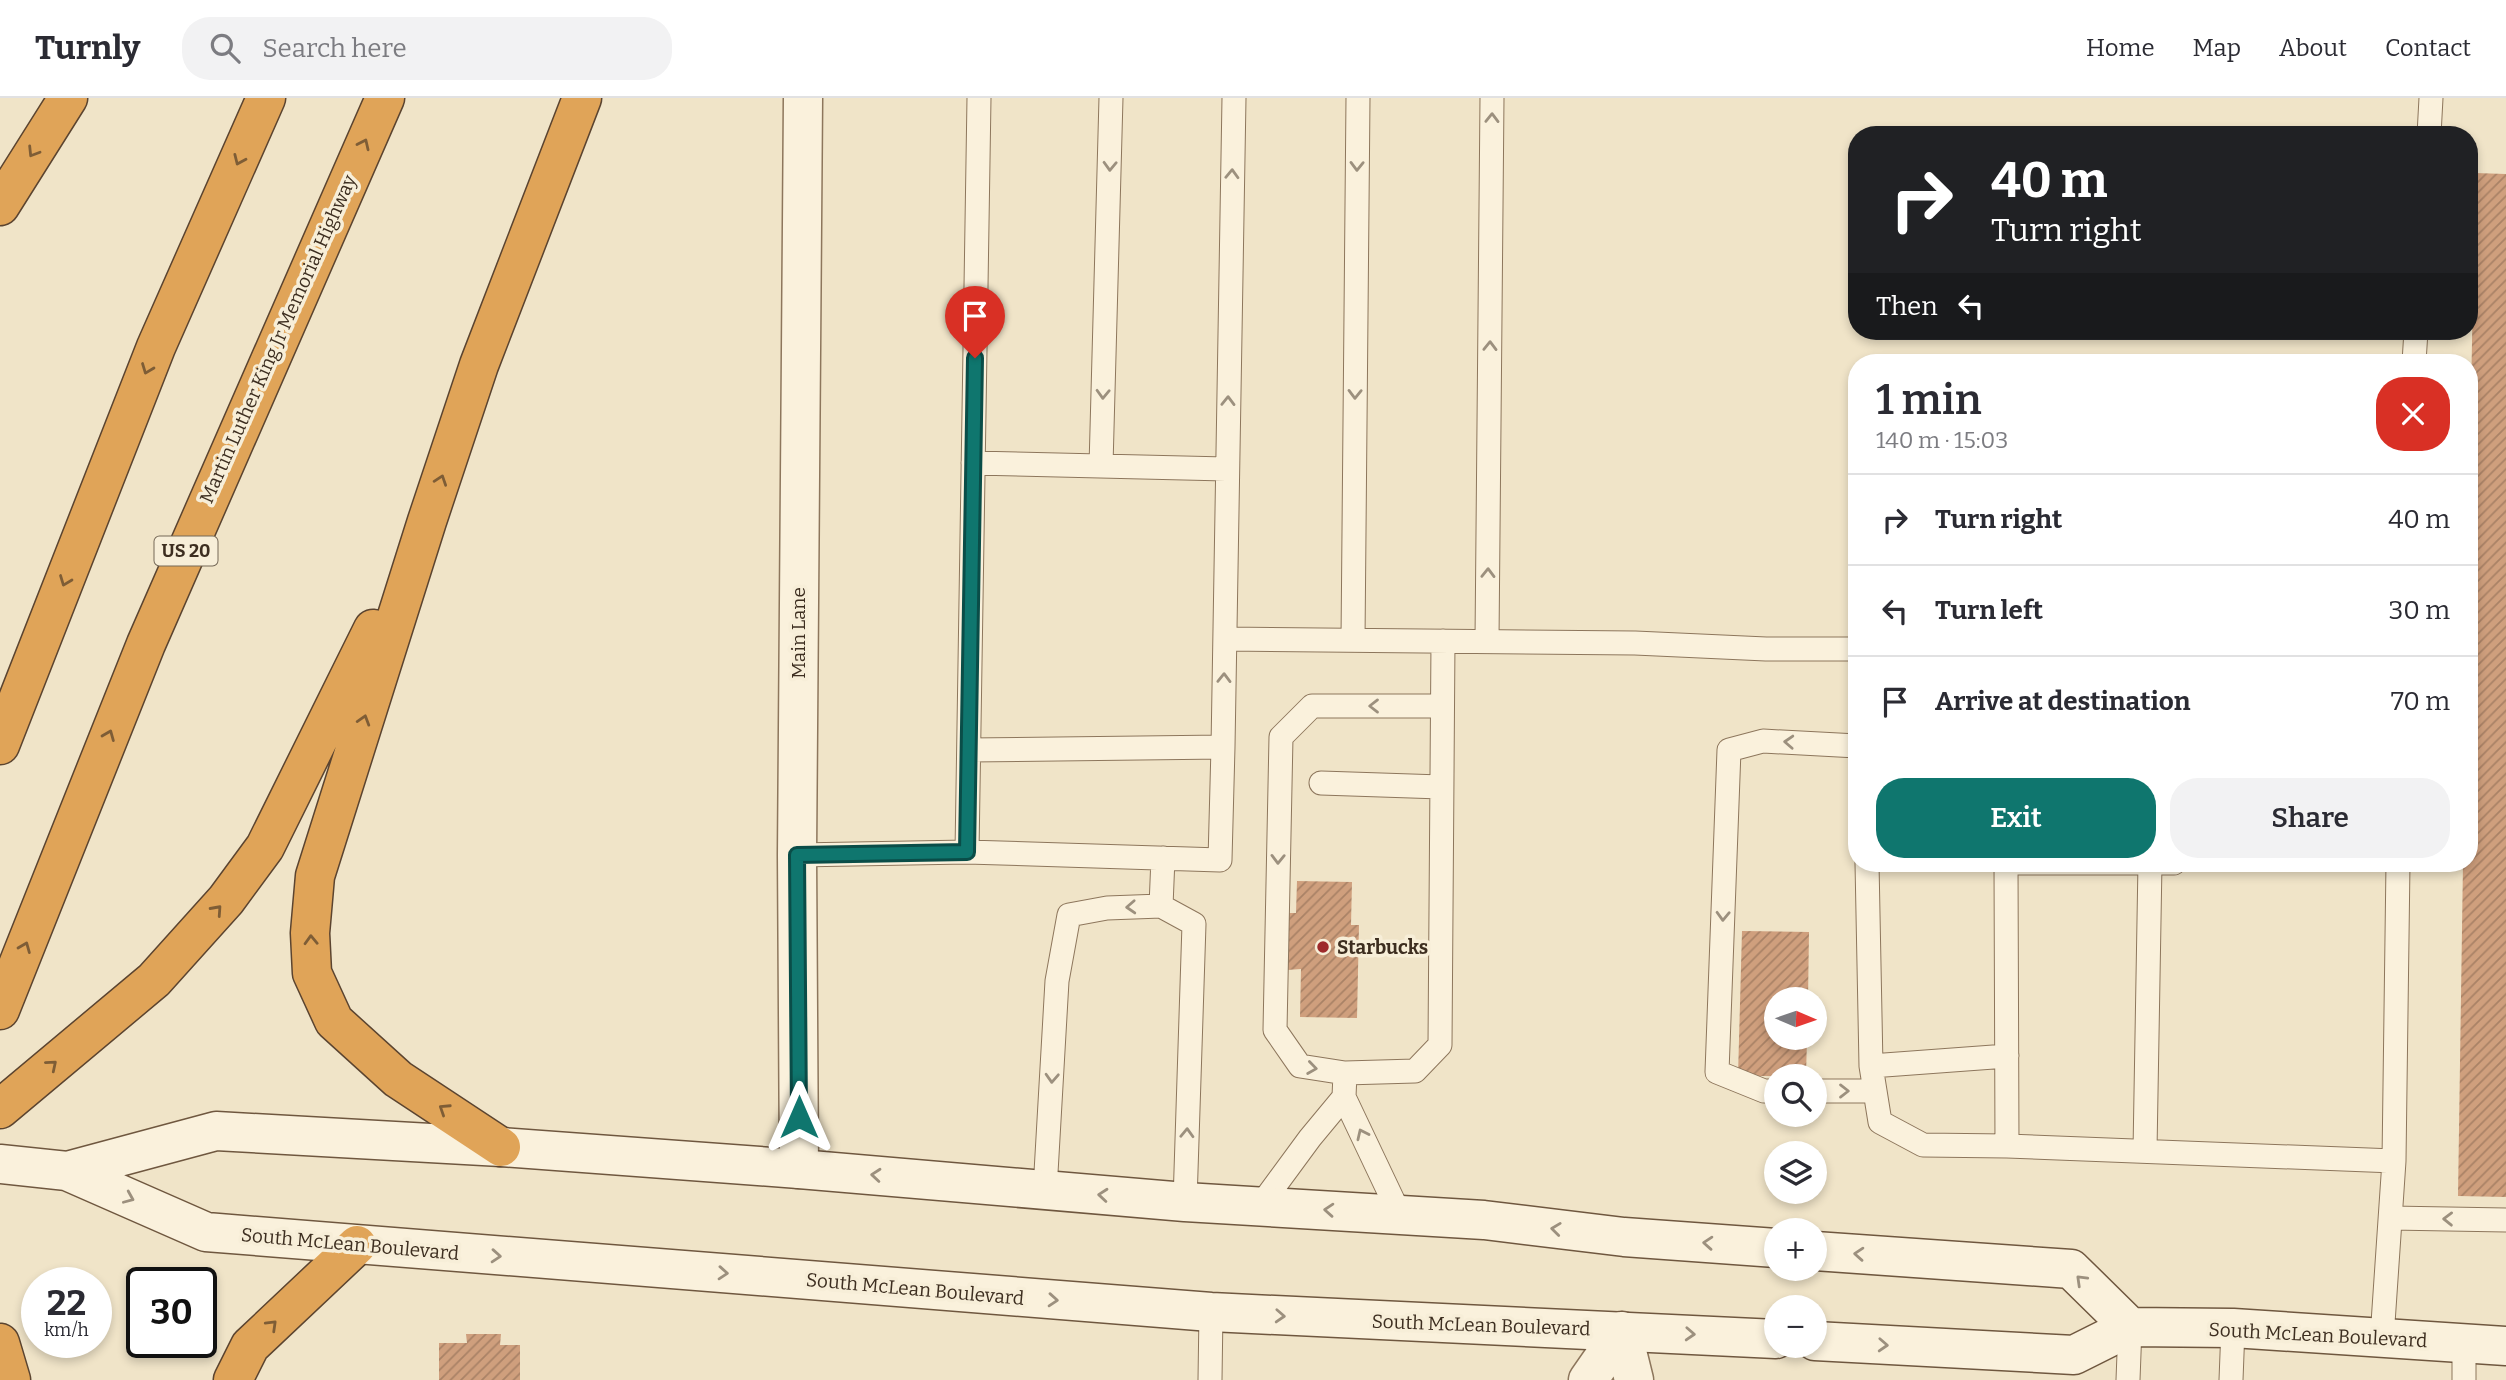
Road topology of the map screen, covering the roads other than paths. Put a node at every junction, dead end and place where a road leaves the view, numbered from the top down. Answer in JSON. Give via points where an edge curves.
{"nodes":[{"id":1,"x":68,"y":98,"type":"edge"},
{"id":2,"x":266,"y":98,"type":"edge"},
{"id":3,"x":385,"y":98,"type":"edge"},
{"id":4,"x":582,"y":98,"type":"edge"},
{"id":5,"x":803,"y":98,"type":"edge"},
{"id":6,"x":979,"y":98,"type":"edge"},
{"id":7,"x":1111,"y":98,"type":"edge"},
{"id":8,"x":1234,"y":98,"type":"edge"},
{"id":9,"x":1358,"y":98,"type":"edge"},
{"id":10,"x":1492,"y":98,"type":"edge"},
{"id":11,"x":2431,"y":98,"type":"edge"},
{"id":12,"x":2429,"y":126,"type":"edge"},
{"id":13,"x":0,"y":206,"type":"edge"},
{"id":14,"x":973,"y":463,"type":"junction"},
{"id":15,"x":1101,"y":466,"type":"junction"},
{"id":16,"x":1226,"y":469,"type":"junction"},
{"id":17,"x":427,"y":521,"type":"junction"},
{"id":18,"x":1225,"y":639,"type":"junction"},
{"id":19,"x":1353,"y":640,"type":"junction"},
{"id":20,"x":1443,"y":641,"type":"junction"},
{"id":21,"x":1487,"y":642,"type":"junction"},
{"id":22,"x":1848,"y":649,"type":"edge"},
{"id":23,"x":1442,"y":706,"type":"junction"},
{"id":24,"x":0,"y":745,"type":"edge"},
{"id":25,"x":1848,"y":746,"type":"edge"},
{"id":26,"x":1223,"y":747,"type":"junction"},
{"id":27,"x":969,"y":750,"type":"junction"},
{"id":28,"x":1321,"y":783,"type":"dead end"},
{"id":29,"x":1441,"y":786,"type":"junction"},
{"id":30,"x":967,"y":852,"type":"junction"},
{"id":31,"x":797,"y":855,"type":"junction"},
{"id":32,"x":1163,"y":858,"type":"junction"},
{"id":33,"x":1867,"y":872,"type":"edge"},
{"id":34,"x":2006,"y":872,"type":"edge"},
{"id":35,"x":2150,"y":872,"type":"edge"},
{"id":36,"x":2398,"y":872,"type":"edge"},
{"id":37,"x":1161,"y":906,"type":"junction"},
{"id":38,"x":0,"y":1010,"type":"edge"},
{"id":39,"x":2007,"y":1056,"type":"junction"},
{"id":40,"x":1871,"y":1066,"type":"junction"},
{"id":41,"x":1345,"y":1073,"type":"junction"},
{"id":42,"x":1764,"y":1091,"type":"edge"},
{"id":43,"x":1827,"y":1091,"type":"edge"},
{"id":44,"x":1874,"y":1091,"type":"junction"},
{"id":45,"x":1344,"y":1097,"type":"junction"},
{"id":46,"x":0,"y":1109,"type":"edge"},
{"id":47,"x":2007,"y":1146,"type":"junction"},
{"id":48,"x":501,"y":1147,"type":"junction"},
{"id":49,"x":2145,"y":1151,"type":"junction"},
{"id":50,"x":2394,"y":1161,"type":"junction"},
{"id":51,"x":0,"y":1164,"type":"edge"},
{"id":52,"x":799,"y":1169,"type":"junction"},
{"id":53,"x":67,"y":1171,"type":"junction"},
{"id":54,"x":1045,"y":1190,"type":"junction"},
{"id":55,"x":1185,"y":1202,"type":"junction"},
{"id":56,"x":1260,"y":1206,"type":"junction"},
{"id":57,"x":1400,"y":1215,"type":"junction"},
{"id":58,"x":2391,"y":1218,"type":"junction"},
{"id":59,"x":2506,"y":1220,"type":"edge"},
{"id":60,"x":357,"y":1245,"type":"junction"},
{"id":61,"x":1764,"y":1247,"type":"edge"},
{"id":62,"x":1827,"y":1252,"type":"edge"},
{"id":63,"x":1211,"y":1312,"type":"junction"},
{"id":64,"x":2130,"y":1327,"type":"junction"},
{"id":65,"x":2233,"y":1328,"type":"junction"},
{"id":66,"x":1622,"y":1331,"type":"junction"},
{"id":67,"x":1764,"y":1338,"type":"edge"},
{"id":68,"x":2382,"y":1338,"type":"junction"},
{"id":69,"x":1827,"y":1342,"type":"edge"},
{"id":70,"x":0,"y":1343,"type":"edge"},
{"id":71,"x":2506,"y":1346,"type":"edge"},
{"id":72,"x":2464,"y":1362,"type":"edge"},
{"id":73,"x":11,"y":1380,"type":"edge"},
{"id":74,"x":233,"y":1380,"type":"edge"},
{"id":75,"x":1210,"y":1380,"type":"edge"},
{"id":76,"x":1588,"y":1380,"type":"edge"},
{"id":77,"x":1634,"y":1380,"type":"edge"},
{"id":78,"x":2128,"y":1380,"type":"edge"},
{"id":79,"x":2231,"y":1380,"type":"edge"}],
"edges":[{"from":1,"to":13,"type":"highway","one_way":true},
{"from":2,"to":24,"type":"highway","one_way":true,"via":[[156,347]]},
{"from":38,"to":3,"type":"highway","name":"Martin Luther King Jr Memorial Highway","number":"US 20","one_way":true,"via":[[146,644]]},
{"from":17,"to":4,"type":"highway","one_way":true,"via":[[479,365]]},
{"from":5,"to":31,"type":"main road","name":"Main Lane"},
{"from":6,"to":14,"type":"lane"},
{"from":7,"to":15,"type":"lane","one_way":true},
{"from":16,"to":8,"type":"lane","one_way":true},
{"from":9,"to":19,"type":"lane","one_way":true},
{"from":21,"to":10,"type":"lane","one_way":true},
{"from":11,"to":12,"type":"lane"},
{"from":14,"to":15,"type":"lane"},
{"from":14,"to":27,"type":"lane"},
{"from":15,"to":16,"type":"lane"},
{"from":16,"to":18,"type":"lane"},
{"from":46,"to":17,"type":"highway","one_way":true,"via":[[154,981],[226,900],[271,834]]},
{"from":48,"to":17,"type":"highway","one_way":true,"via":[[398,1079],[334,1021],[312,973],[315,876]]},
{"from":18,"to":19,"type":"lane"},
{"from":26,"to":18,"type":"lane","one_way":true},
{"from":19,"to":20,"type":"lane"},
{"from":20,"to":21,"type":"lane"},
{"from":20,"to":23,"type":"lane"},
{"from":21,"to":22,"type":"lane"},
{"from":23,"to":29,"type":"lane"},
{"from":23,"to":41,"type":"lane","one_way":true,"via":[[1312,706],[1281,737],[1275,1030],[1300,1066]]},
{"from":25,"to":42,"type":"lane","one_way":true,"via":[[1763,741],[1728,750],[1717,1072]]},
{"from":26,"to":27,"type":"lane"},
{"from":26,"to":32,"type":"lane","via":[[1220,860]]},
{"from":27,"to":30,"type":"lane"},
{"from":28,"to":29,"type":"lane"},
{"from":29,"to":41,"type":"lane","via":[[1440,1045],[1415,1071]]},
{"from":30,"to":31,"type":"lane"},
{"from":30,"to":32,"type":"lane"},
{"from":31,"to":52,"type":"main road","name":"Main Lane"},
{"from":32,"to":37,"type":"lane"},
{"from":33,"to":40,"type":"lane"},
{"from":34,"to":39,"type":"lane"},
{"from":35,"to":49,"type":"lane"},
{"from":36,"to":50,"type":"lane"},
{"from":37,"to":54,"type":"lane","one_way":true,"via":[[1069,915],[1058,981]]},
{"from":55,"to":37,"type":"lane","one_way":true,"via":[[1194,924]]},
{"from":39,"to":40,"type":"lane"},
{"from":39,"to":47,"type":"lane"},
{"from":40,"to":44,"type":"lane"},
{"from":41,"to":45,"type":"lane"},
{"from":43,"to":44,"type":"lane","one_way":true},
{"from":44,"to":47,"type":"lane","via":[[1880,1122],[1923,1145]]},
{"from":45,"to":56,"type":"lane"},
{"from":57,"to":45,"type":"lane","one_way":true},
{"from":47,"to":49,"type":"lane"},
{"from":48,"to":52,"type":"main road","name":"South McLean Boulevard"},
{"from":48,"to":53,"type":"main road","name":"South McLean Boulevard","via":[[216,1131]]},
{"from":49,"to":50,"type":"lane"},
{"from":50,"to":58,"type":"lane"},
{"from":51,"to":53,"type":"main road","name":"South McLean Boulevard"},
{"from":54,"to":52,"type":"main road","name":"South McLean Boulevard","one_way":true},
{"from":53,"to":60,"type":"main road","name":"South McLean Boulevard","one_way":true,"via":[[206,1232]]},
{"from":55,"to":54,"type":"main road","name":"South McLean Boulevard","one_way":true},
{"from":55,"to":56,"type":"main road","name":"South McLean Boulevard"},
{"from":57,"to":56,"type":"main road","name":"South McLean Boulevard","one_way":true},
{"from":61,"to":57,"type":"main road","name":"South McLean Boulevard","one_way":true},
{"from":59,"to":58,"type":"lane","one_way":true},
{"from":58,"to":68,"type":"lane"},
{"from":60,"to":63,"type":"main road","name":"South McLean Boulevard","one_way":true},
{"from":74,"to":60,"type":"highway","one_way":true,"via":[[250,1346]]},
{"from":64,"to":62,"type":"main road","one_way":true,"via":[[2071,1269]]},
{"from":63,"to":66,"type":"main road","name":"South McLean Boulevard","one_way":true},
{"from":63,"to":75,"type":"lane"},
{"from":64,"to":65,"type":"main road","name":"South McLean Boulevard"},
{"from":69,"to":64,"type":"main road","name":"South McLean Boulevard","one_way":true,"via":[[2074,1355]]},
{"from":64,"to":78,"type":"lane"},
{"from":65,"to":68,"type":"main road","name":"South McLean Boulevard"},
{"from":65,"to":79,"type":"lane"},
{"from":66,"to":67,"type":"main road","name":"South McLean Boulevard","one_way":true},
{"from":66,"to":76,"type":"main road"},
{"from":66,"to":77,"type":"main road"},
{"from":68,"to":72,"type":"main road","name":"South McLean Boulevard"},
{"from":70,"to":73,"type":"highway"},
{"from":71,"to":72,"type":"main road","name":"South McLean Boulevard"}]}
